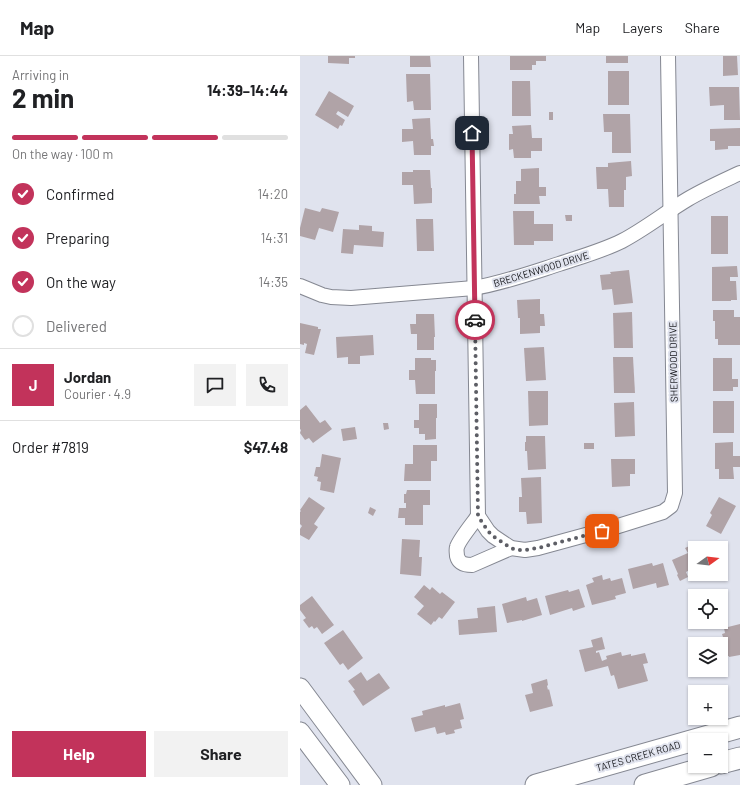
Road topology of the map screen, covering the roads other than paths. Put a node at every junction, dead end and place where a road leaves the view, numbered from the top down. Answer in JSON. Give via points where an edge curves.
{"nodes":[{"id":1,"x":471,"y":56,"type":"edge"},
{"id":2,"x":668,"y":56,"type":"edge"},
{"id":3,"x":740,"y":173,"type":"edge"},
{"id":4,"x":670,"y":211,"type":"junction"},
{"id":5,"x":300,"y":286,"type":"edge"},
{"id":6,"x":474,"y":288,"type":"junction"},
{"id":7,"x":478,"y":516,"type":"junction"},
{"id":8,"x":514,"y":549,"type":"junction"},
{"id":9,"x":300,"y":688,"type":"edge"},
{"id":10,"x":740,"y":727,"type":"edge"},
{"id":11,"x":300,"y":732,"type":"edge"},
{"id":12,"x":740,"y":758,"type":"edge"},
{"id":13,"x":728,"y":761,"type":"edge"},
{"id":14,"x":688,"y":773,"type":"edge"},
{"id":15,"x":594,"y":777,"type":"edge"},
{"id":16,"x":340,"y":785,"type":"edge"},
{"id":17,"x":372,"y":785,"type":"edge"},
{"id":18,"x":536,"y":785,"type":"edge"},
{"id":19,"x":644,"y":785,"type":"edge"}],
"edges":[{"from":1,"to":6,"type":"street"},
{"from":2,"to":4,"type":"street","name":"SHERWOOD DRIVE"},
{"from":3,"to":4,"type":"street","name":"BRECKENWOOD DRIVE"},
{"from":4,"to":6,"type":"street","name":"BRECKENWOOD DRIVE","via":[[634,234],[600,250],[526,275]]},
{"from":4,"to":8,"type":"street","name":"SHERWOOD DRIVE","via":[[675,493],[673,502],[663,512],[615,527],[538,548]]},
{"from":5,"to":6,"type":"street","name":"BRECKENWOOD DRIVE","via":[[322,295],[351,298]]},
{"from":6,"to":7,"type":"street"},
{"from":7,"to":8,"type":"street","via":[[493,536]]},
{"from":7,"to":8,"type":"street","name":"SHERWOOD DRIVE","via":[[457,547],[461,563],[472,565]]},
{"from":9,"to":17,"type":"street"},
{"from":10,"to":15,"type":"main road","name":"TATES CREEK ROAD"},
{"from":11,"to":16,"type":"street"},
{"from":12,"to":13,"type":"main road"},
{"from":14,"to":19,"type":"main road"},
{"from":15,"to":18,"type":"main road","name":"TATES CREEK ROAD"}]}
